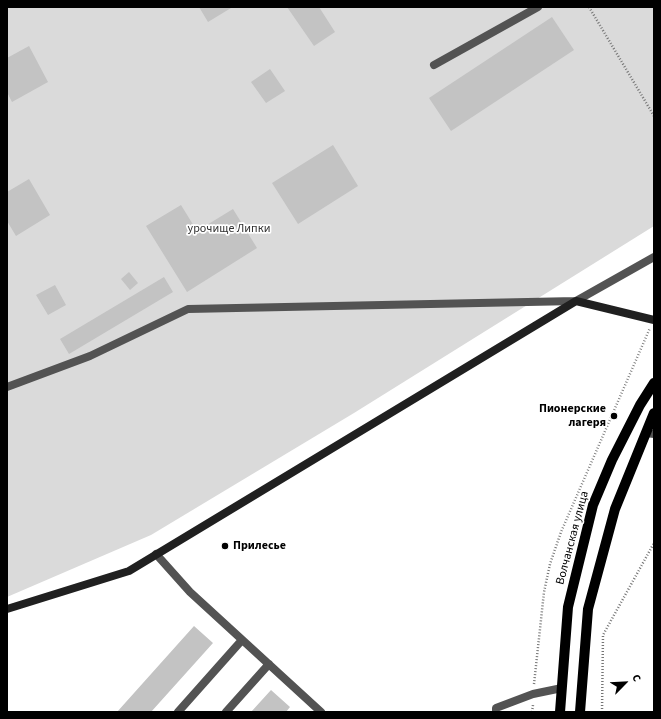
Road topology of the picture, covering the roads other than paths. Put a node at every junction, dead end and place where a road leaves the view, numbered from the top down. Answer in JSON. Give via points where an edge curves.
{"nodes":[{"id":1,"x":538,"y":7,"type":"edge"},
{"id":2,"x":434,"y":64,"type":"dead end"},
{"id":3,"x":654,"y":257,"type":"edge"},
{"id":4,"x":576,"y":301,"type":"junction"},
{"id":5,"x":654,"y":320,"type":"edge"},
{"id":6,"x":654,"y":383,"type":"edge"},
{"id":7,"x":7,"y":388,"type":"edge"},
{"id":8,"x":654,"y":413,"type":"edge"},
{"id":9,"x":650,"y":433,"type":"edge"},
{"id":10,"x":156,"y":554,"type":"junction"},
{"id":11,"x":7,"y":609,"type":"edge"},
{"id":12,"x":242,"y":640,"type":"junction"},
{"id":13,"x":269,"y":664,"type":"junction"},
{"id":14,"x":562,"y":688,"type":"junction"},
{"id":15,"x":178,"y":712,"type":"edge"},
{"id":16,"x":226,"y":712,"type":"edge"},
{"id":17,"x":321,"y":712,"type":"edge"},
{"id":18,"x":496,"y":712,"type":"edge"},
{"id":19,"x":560,"y":712,"type":"edge"},
{"id":20,"x":580,"y":712,"type":"edge"}],
"edges":[{"from":1,"to":2,"type":"street"},
{"from":3,"to":4,"type":"street"},
{"from":4,"to":5,"type":"street"},
{"from":4,"to":7,"type":"street","via":[[188,309],[90,356]]},
{"from":4,"to":10,"type":"street"},
{"from":6,"to":14,"type":"main road","name":"Волчанская улица","via":[[612,460],[593,505],[568,607]]},
{"from":8,"to":9,"type":"main road"},
{"from":9,"to":20,"type":"main road","via":[[615,509],[588,609]]},
{"from":10,"to":11,"type":"street","via":[[129,571]]},
{"from":10,"to":12,"type":"street","via":[[190,592]]},
{"from":12,"to":13,"type":"street"},
{"from":12,"to":15,"type":"street"},
{"from":13,"to":16,"type":"street"},
{"from":13,"to":17,"type":"street"},
{"from":14,"to":18,"type":"street","via":[[533,694],[496,708]]},
{"from":14,"to":19,"type":"main road","name":"Волчанская улица"}]}
